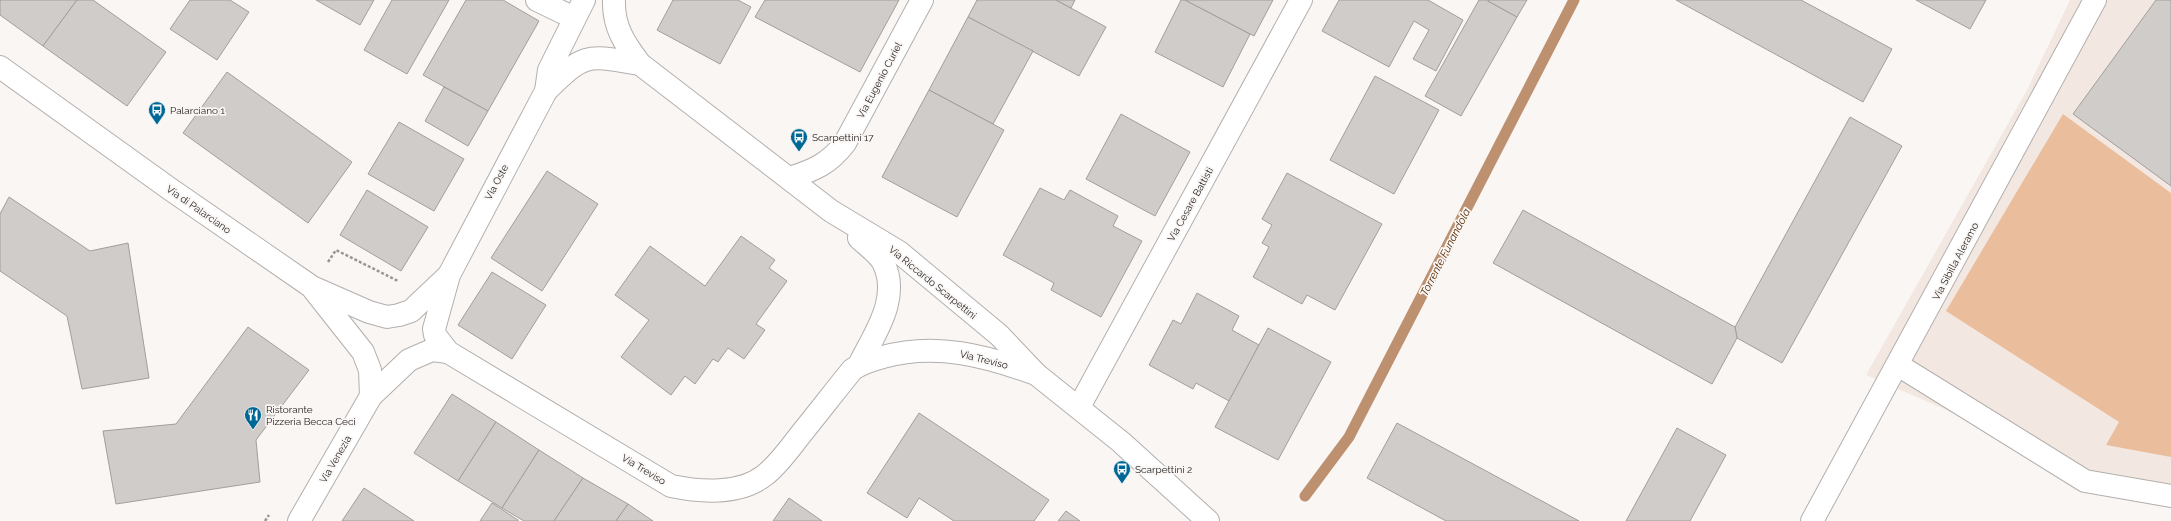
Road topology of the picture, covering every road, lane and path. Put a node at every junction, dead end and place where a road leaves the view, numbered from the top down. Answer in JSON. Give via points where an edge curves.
{"nodes":[{"id":1,"x":538,"y":0,"type":"edge"},
{"id":2,"x":614,"y":0,"type":"edge"},
{"id":3,"x":922,"y":0,"type":"edge"},
{"id":4,"x":1301,"y":0,"type":"edge"},
{"id":5,"x":2095,"y":0,"type":"edge"},
{"id":6,"x":579,"y":9,"type":"edge"},
{"id":7,"x":640,"y":64,"type":"junction"},
{"id":8,"x":0,"y":67,"type":"edge"},
{"id":9,"x":546,"y":91,"type":"junction"},
{"id":10,"x":790,"y":178,"type":"junction"},
{"id":11,"x":831,"y":211,"type":"junction"},
{"id":12,"x":449,"y":275,"type":"junction"},
{"id":13,"x":402,"y":283,"type":"dead end"},
{"id":14,"x":312,"y":287,"type":"junction"},
{"id":15,"x":411,"y":311,"type":"joint"},
{"id":16,"x":448,"y":352,"type":"junction"},
{"id":17,"x":860,"y":363,"type":"junction"},
{"id":18,"x":1898,"y":365,"type":"junction"},
{"id":19,"x":1036,"y":374,"type":"junction"},
{"id":20,"x":371,"y":396,"type":"junction"},
{"id":21,"x":1079,"y":407,"type":"junction"},
{"id":22,"x":2171,"y":496,"type":"edge"},
{"id":23,"x":273,"y":508,"type":"dead end"},
{"id":24,"x":266,"y":521,"type":"edge"},
{"id":25,"x":299,"y":521,"type":"edge"},
{"id":26,"x":1208,"y":521,"type":"edge"},
{"id":27,"x":1812,"y":521,"type":"edge"}],
"edges":[{"from":1,"to":6,"type":"street"},
{"from":2,"to":7,"type":"street","name":"Via Riccardo Scarpettini","via":[[620,37]]},
{"from":3,"to":10,"type":"street","name":"Via Eugenio Curiel","via":[[848,137],[835,156],[815,170]]},
{"from":4,"to":21,"type":"street","name":"Via Cesare Battisti"},
{"from":5,"to":18,"type":"street","name":"Via Sibilla Aleramo"},
{"from":6,"to":9,"type":"street","name":"Via Oste","via":[[549,70]]},
{"from":7,"to":9,"type":"street","name":"Via Oste","via":[[595,58],[581,60],[570,67]]},
{"from":7,"to":10,"type":"street","name":"Via Riccardo Scarpettini"},
{"from":8,"to":14,"type":"street","name":"Via di Palarciano"},
{"from":9,"to":12,"type":"street","name":"Via Oste"},
{"from":10,"to":11,"type":"street","name":"Via Riccardo Scarpettini"},
{"from":11,"to":17,"type":"street","name":"Via Treviso","via":[[883,261],[889,278],[890,293],[886,310]]},
{"from":11,"to":19,"type":"street","name":"Via Riccardo Scarpettini","via":[[899,252],[999,335]]},
{"from":12,"to":15,"type":"street","name":"Via Oste"},
{"from":12,"to":16,"type":"street","name":"Via Oste","via":[[434,329],[435,335]]},
{"from":13,"to":14,"type":"path","via":[[336,250]]},
{"from":14,"to":15,"type":"street","name":"Via di Palarciano","via":[[369,312],[387,317]]},
{"from":14,"to":20,"type":"street","via":[[363,352],[370,370]]},
{"from":16,"to":17,"type":"street","name":"Via Treviso","via":[[671,486],[694,491],[730,488],[748,484],[764,476]]},
{"from":16,"to":20,"type":"street","name":"Via Venezia","via":[[432,350],[409,360]]},
{"from":17,"to":19,"type":"street","name":"Via Treviso","via":[[917,350],[961,352]]},
{"from":18,"to":22,"type":"street","via":[[2074,475],[2085,480]]},
{"from":18,"to":27,"type":"street","name":"Via Sibilla Aleramo"},
{"from":19,"to":21,"type":"street","name":"Via Riccardo Scarpettini"},
{"from":20,"to":25,"type":"street","name":"Via Venezia"},
{"from":21,"to":26,"type":"street","name":"Via Riccardo Scarpettini"},
{"from":23,"to":24,"type":"path"}]}
